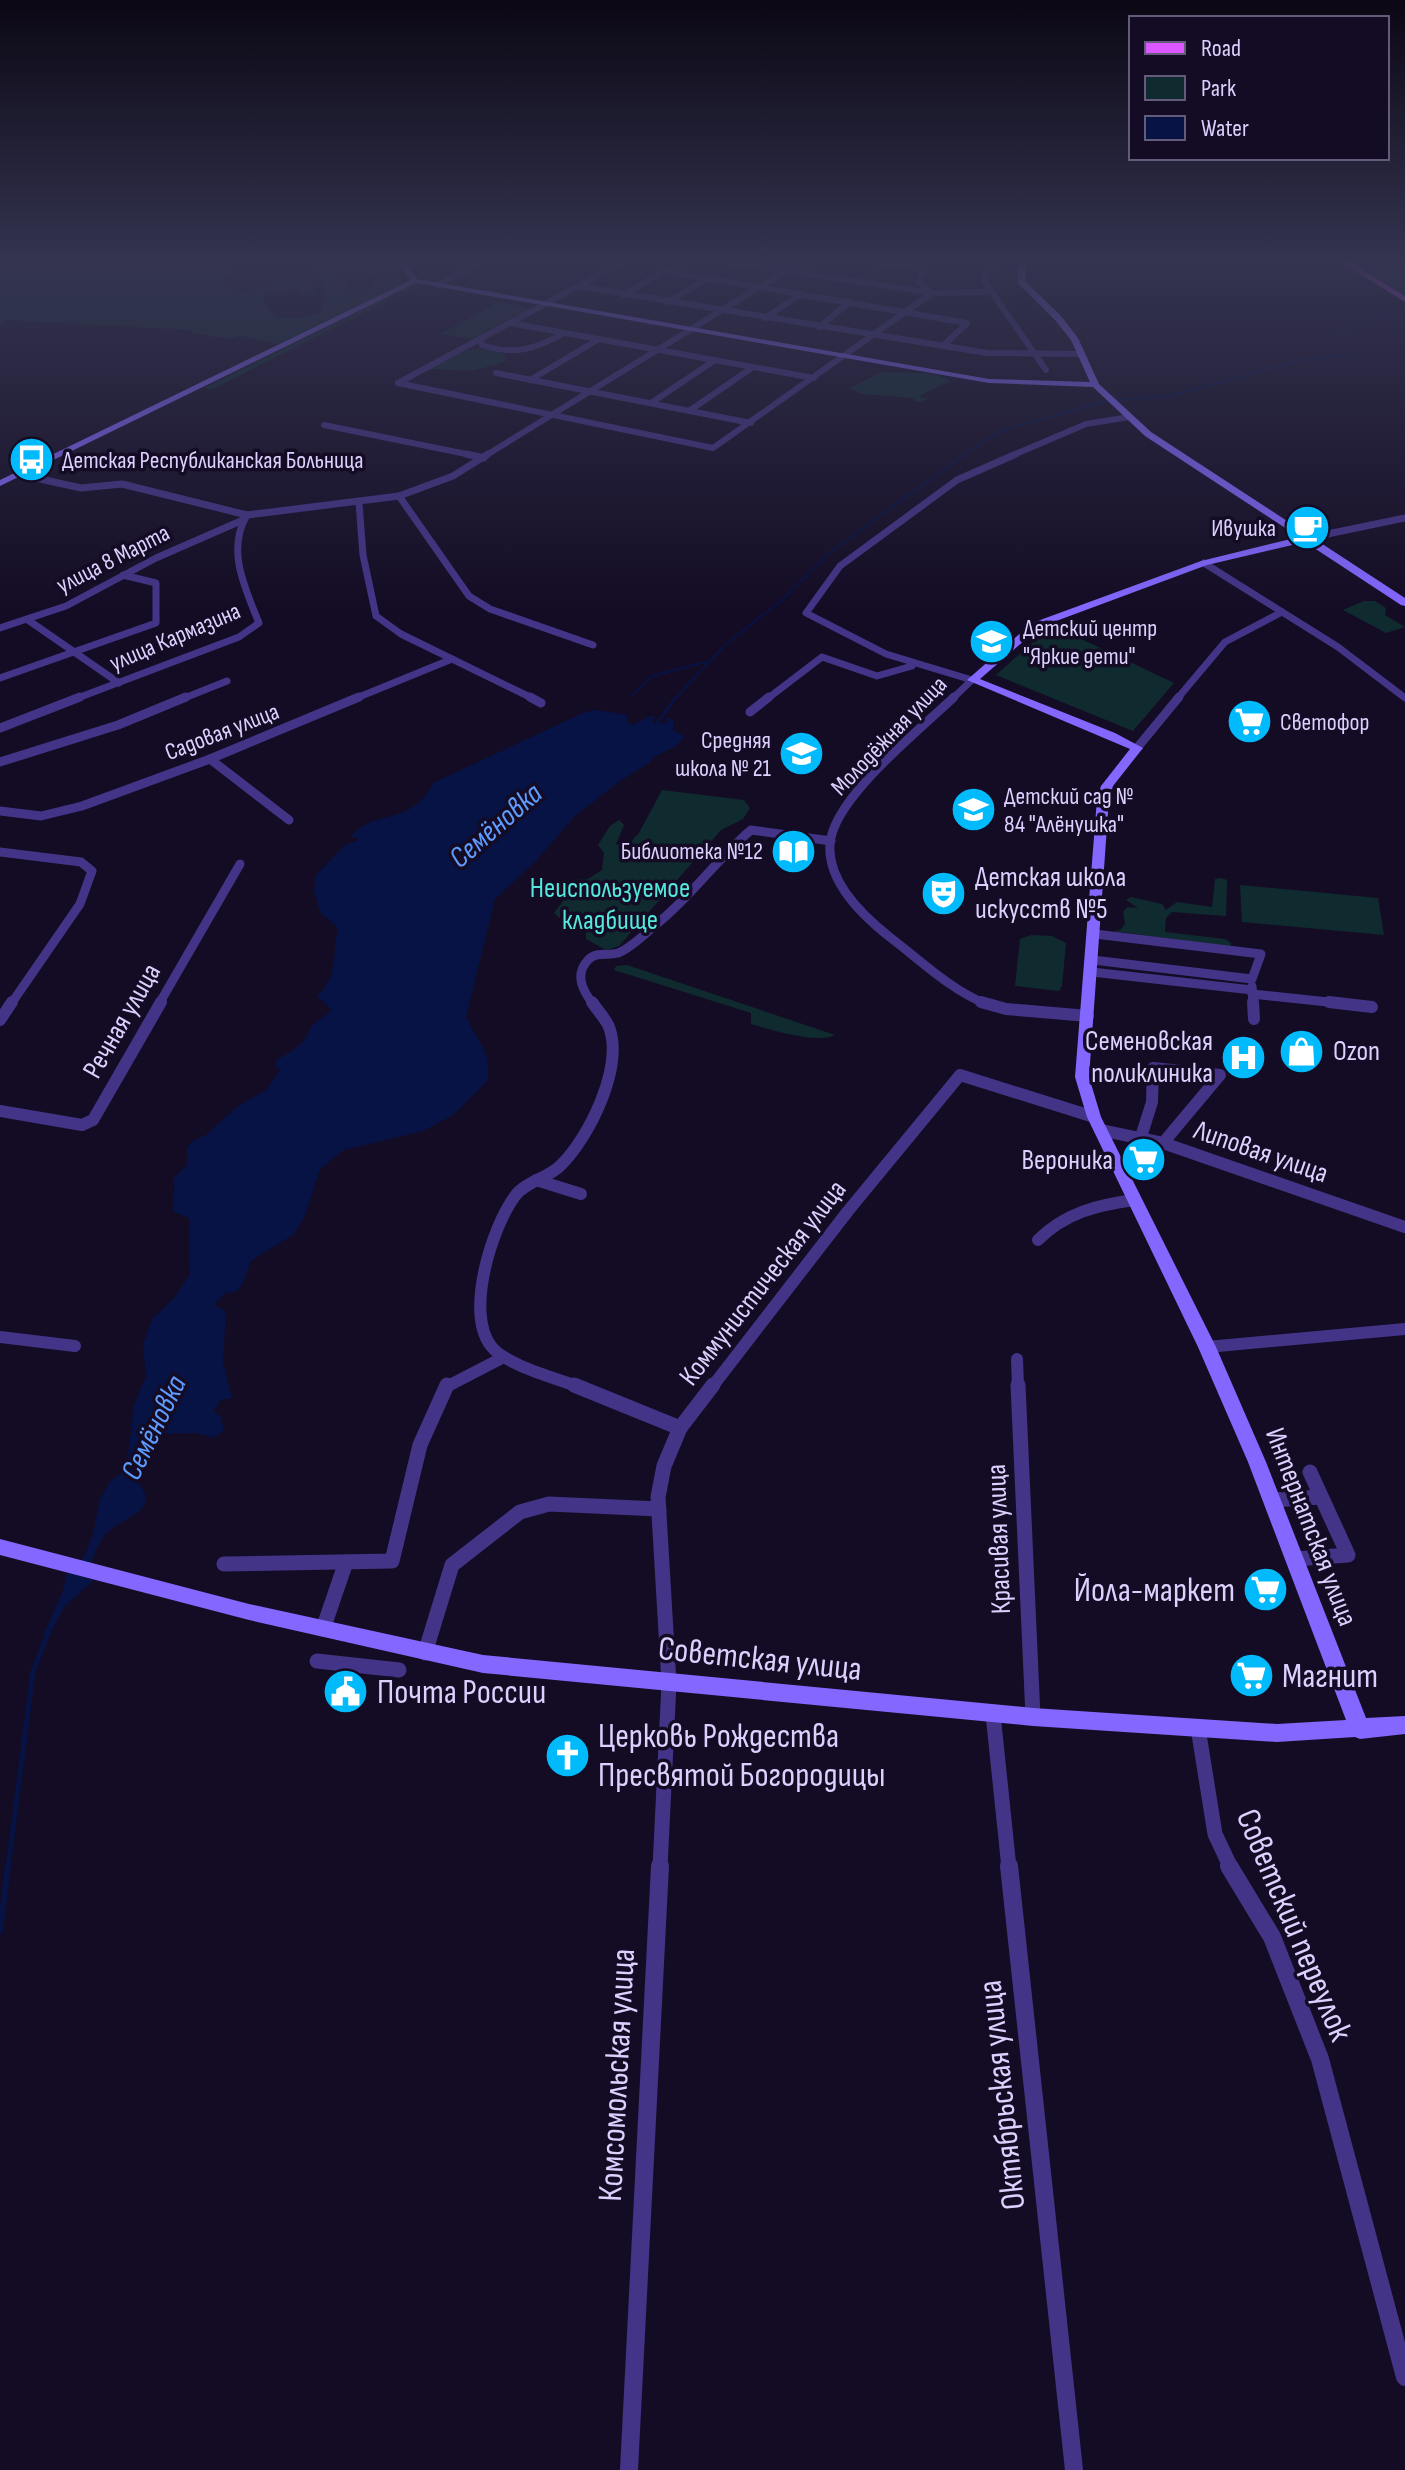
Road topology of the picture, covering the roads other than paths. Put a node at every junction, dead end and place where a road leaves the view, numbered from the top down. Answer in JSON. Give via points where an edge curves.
{"nodes":[{"id":1,"x":217,"y":377,"type":"edge"},
{"id":2,"x":409,"y":377,"type":"edge"},
{"id":3,"x":517,"y":377,"type":"edge"},
{"id":4,"x":535,"y":377,"type":"edge"},
{"id":5,"x":612,"y":377,"type":"edge"},
{"id":6,"x":689,"y":377,"type":"edge"},
{"id":7,"x":738,"y":377,"type":"edge"},
{"id":8,"x":810,"y":377,"type":"edge"},
{"id":9,"x":967,"y":377,"type":"edge"},
{"id":10,"x":1092,"y":377,"type":"edge"},
{"id":11,"x":814,"y":378,"type":"joint"},
{"id":12,"x":530,"y":380,"type":"junction"},
{"id":13,"x":1095,"y":385,"type":"junction"},
{"id":14,"x":590,"y":391,"type":"junction"},
{"id":15,"x":651,"y":403,"type":"junction"},
{"id":16,"x":689,"y":411,"type":"junction"},
{"id":17,"x":553,"y":414,"type":"junction"},
{"id":18,"x":1129,"y":417,"type":"junction"},
{"id":19,"x":751,"y":423,"type":"junction"},
{"id":20,"x":324,"y":425,"type":"dead end"},
{"id":21,"x":484,"y":458,"type":"junction"},
{"id":22,"x":18,"y":474,"type":"junction"},
{"id":23,"x":0,"y":483,"type":"edge"},
{"id":24,"x":399,"y":496,"type":"junction"},
{"id":25,"x":359,"y":503,"type":"junction"},
{"id":26,"x":245,"y":518,"type":"junction"},
{"id":27,"x":1405,"y":518,"type":"edge"},
{"id":28,"x":1308,"y":538,"type":"junction"},
{"id":29,"x":1204,"y":563,"type":"junction"},
{"id":30,"x":123,"y":575,"type":"junction"},
{"id":31,"x":1405,"y":603,"type":"edge"},
{"id":32,"x":1282,"y":612,"type":"junction"},
{"id":33,"x":28,"y":620,"type":"junction"},
{"id":34,"x":0,"y":628,"type":"edge"},
{"id":35,"x":593,"y":645,"type":"dead end"},
{"id":36,"x":74,"y":652,"type":"junction"},
{"id":37,"x":452,"y":659,"type":"junction"},
{"id":38,"x":919,"y":666,"type":"junction"},
{"id":39,"x":0,"y":678,"type":"edge"},
{"id":40,"x":972,"y":680,"type":"junction"},
{"id":41,"x":227,"y":681,"type":"dead end"},
{"id":42,"x":119,"y":683,"type":"junction"},
{"id":43,"x":1405,"y":698,"type":"edge"},
{"id":44,"x":541,"y":703,"type":"dead end"},
{"id":45,"x":750,"y":712,"type":"dead end"},
{"id":46,"x":0,"y":728,"type":"edge"},
{"id":47,"x":1137,"y":748,"type":"junction"},
{"id":48,"x":210,"y":759,"type":"junction"},
{"id":49,"x":0,"y":762,"type":"edge"},
{"id":50,"x":0,"y":811,"type":"edge"},
{"id":51,"x":289,"y":820,"type":"dead end"},
{"id":52,"x":831,"y":841,"type":"junction"},
{"id":53,"x":0,"y":852,"type":"edge"},
{"id":54,"x":240,"y":864,"type":"dead end"},
{"id":55,"x":1095,"y":934,"type":"junction"},
{"id":56,"x":1092,"y":966,"type":"junction"},
{"id":57,"x":1252,"y":988,"type":"junction"},
{"id":58,"x":1372,"y":1007,"type":"dead end"},
{"id":59,"x":1088,"y":1016,"type":"junction"},
{"id":60,"x":1254,"y":1019,"type":"dead end"},
{"id":61,"x":0,"y":1020,"type":"edge"},
{"id":62,"x":0,"y":1111,"type":"edge"},
{"id":63,"x":1097,"y":1124,"type":"junction"},
{"id":64,"x":1141,"y":1137,"type":"junction"},
{"id":65,"x":1163,"y":1143,"type":"junction"},
{"id":66,"x":536,"y":1180,"type":"junction"},
{"id":67,"x":581,"y":1194,"type":"dead end"},
{"id":68,"x":1134,"y":1200,"type":"junction"},
{"id":69,"x":1405,"y":1227,"type":"edge"},
{"id":70,"x":1038,"y":1240,"type":"dead end"},
{"id":71,"x":1405,"y":1329,"type":"edge"},
{"id":72,"x":0,"y":1337,"type":"edge"},
{"id":73,"x":75,"y":1346,"type":"dead end"},
{"id":74,"x":1207,"y":1347,"type":"junction"},
{"id":75,"x":504,"y":1357,"type":"junction"},
{"id":76,"x":1017,"y":1359,"type":"dead end"},
{"id":77,"x":680,"y":1428,"type":"junction"},
{"id":78,"x":1310,"y":1472,"type":"dead end"},
{"id":79,"x":1321,"y":1497,"type":"junction"},
{"id":80,"x":1272,"y":1500,"type":"junction"},
{"id":81,"x":659,"y":1509,"type":"junction"},
{"id":82,"x":0,"y":1547,"type":"edge"},
{"id":83,"x":1295,"y":1559,"type":"junction"},
{"id":84,"x":346,"y":1562,"type":"junction"},
{"id":85,"x":224,"y":1564,"type":"dead end"},
{"id":86,"x":323,"y":1629,"type":"junction"},
{"id":87,"x":425,"y":1653,"type":"junction"},
{"id":88,"x":317,"y":1661,"type":"dead end"},
{"id":89,"x":399,"y":1670,"type":"dead end"},
{"id":90,"x":669,"y":1683,"type":"junction"},
{"id":91,"x":993,"y":1714,"type":"junction"},
{"id":92,"x":1033,"y":1717,"type":"junction"},
{"id":93,"x":1405,"y":1725,"type":"edge"},
{"id":94,"x":1198,"y":1728,"type":"junction"},
{"id":95,"x":1360,"y":1730,"type":"junction"},
{"id":96,"x":1405,"y":2377,"type":"edge"},
{"id":97,"x":629,"y":2470,"type":"edge"},
{"id":98,"x":1074,"y":2470,"type":"edge"}],
"edges":[{"from":1,"to":22,"type":"main road"},
{"from":2,"to":17,"type":"street","via":[[398,383]]},
{"from":3,"to":12,"type":"street"},
{"from":4,"to":12,"type":"street"},
{"from":5,"to":14,"type":"street"},
{"from":6,"to":15,"type":"street"},
{"from":7,"to":16,"type":"street"},
{"from":8,"to":11,"type":"street"},
{"from":9,"to":13,"type":"main road"},
{"from":10,"to":13,"type":"main road"},
{"from":11,"to":19,"type":"street"},
{"from":12,"to":14,"type":"street"},
{"from":13,"to":18,"type":"main road"},
{"from":14,"to":15,"type":"street"},
{"from":14,"to":17,"type":"street"},
{"from":15,"to":16,"type":"street"},
{"from":16,"to":19,"type":"street"},
{"from":17,"to":19,"type":"street","via":[[713,448]]},
{"from":17,"to":21,"type":"street"},
{"from":18,"to":28,"type":"main road","via":[[1162,445]]},
{"from":18,"to":38,"type":"street","via":[[1086,424],[957,480],[840,566],[806,613]]},
{"from":20,"to":21,"type":"street"},
{"from":21,"to":24,"type":"street","via":[[442,482]]},
{"from":22,"to":23,"type":"main road"},
{"from":22,"to":26,"type":"street","via":[[81,488],[122,484]]},
{"from":24,"to":25,"type":"street"},
{"from":24,"to":35,"type":"street","via":[[469,596],[490,609]]},
{"from":25,"to":26,"type":"street"},
{"from":25,"to":37,"type":"street","via":[[376,616]]},
{"from":26,"to":30,"type":"street","name":"улица 8 Марта"},
{"from":26,"to":42,"type":"street","name":"улица Кармазина","via":[[238,544],[241,578],[259,623],[239,637]]},
{"from":27,"to":28,"type":"street"},
{"from":28,"to":29,"type":"main road","name":"Молодёжная улица"},
{"from":28,"to":31,"type":"main road"},
{"from":29,"to":32,"type":"street"},
{"from":29,"to":40,"type":"main road","name":"Молодёжная улица","via":[[1036,625]]},
{"from":30,"to":33,"type":"street","name":"улица 8 Марта"},
{"from":30,"to":36,"type":"street","via":[[156,583],[156,623]]},
{"from":32,"to":43,"type":"street"},
{"from":32,"to":47,"type":"street","via":[[1225,642]]},
{"from":33,"to":34,"type":"street","name":"улица 8 Марта"},
{"from":33,"to":36,"type":"street"},
{"from":36,"to":39,"type":"street"},
{"from":36,"to":42,"type":"street"},
{"from":37,"to":44,"type":"street"},
{"from":37,"to":48,"type":"street","name":"Садовая улица"},
{"from":38,"to":40,"type":"street"},
{"from":38,"to":45,"type":"street","via":[[877,676],[822,657]]},
{"from":40,"to":47,"type":"main road"},
{"from":40,"to":52,"type":"street","name":"Молодёжная улица","via":[[863,784],[834,826]]},
{"from":41,"to":49,"type":"street","via":[[118,725]]},
{"from":42,"to":46,"type":"street","name":"улица Кармазина"},
{"from":47,"to":55,"type":"main road","name":"Интернатская улица","via":[[1103,799]]},
{"from":48,"to":50,"type":"street","name":"Садовая улица","via":[[58,814]]},
{"from":48,"to":51,"type":"street"},
{"from":52,"to":59,"type":"street","via":[[832,867],[850,900],[889,937],[959,988],[985,1004]]},
{"from":52,"to":66,"type":"street","via":[[751,830],[655,926],[618,953],[589,959],[581,972],[581,988],[609,1026],[614,1056],[608,1086],[560,1166]]},
{"from":53,"to":61,"type":"street","via":[[81,862],[92,871],[80,904]]},
{"from":54,"to":62,"type":"street","name":"Речная улица","via":[[93,1120],[82,1125]]},
{"from":55,"to":56,"type":"main road","name":"Интернатская улица"},
{"from":55,"to":57,"type":"street","via":[[1261,954]]},
{"from":56,"to":57,"type":"street"},
{"from":56,"to":59,"type":"main road","name":"Интернатская улица"},
{"from":57,"to":58,"type":"street"},
{"from":57,"to":60,"type":"street"},
{"from":59,"to":63,"type":"main road","name":"Интернатская улица","via":[[1082,1077]]},
{"from":63,"to":64,"type":"street","name":"Липовая улица"},
{"from":63,"to":68,"type":"main road","name":"Интернатская улица"},
{"from":63,"to":77,"type":"street","name":"Коммунистическая улица","via":[[960,1075]]},
{"from":64,"to":65,"type":"street","name":"Липовая улица"},
{"from":64,"to":65,"type":"street","via":[[1152,1102],[1153,1068],[1220,1075]]},
{"from":65,"to":69,"type":"street","name":"Липовая улица"},
{"from":66,"to":67,"type":"street"},
{"from":66,"to":75,"type":"street","via":[[505,1207],[484,1275],[482,1327]]},
{"from":68,"to":70,"type":"street","via":[[1068,1215]]},
{"from":68,"to":74,"type":"main road","name":"Интернатская улица"},
{"from":71,"to":74,"type":"street"},
{"from":72,"to":73,"type":"street"},
{"from":74,"to":80,"type":"main road","name":"Интернатская улица"},
{"from":75,"to":77,"type":"street"},
{"from":75,"to":84,"type":"street","via":[[447,1385],[420,1445],[392,1561]]},
{"from":76,"to":92,"type":"street","name":"Красивая улица"},
{"from":77,"to":81,"type":"street","name":"Коммунистическая улица","via":[[664,1466]]},
{"from":78,"to":79,"type":"street"},
{"from":79,"to":80,"type":"street"},
{"from":79,"to":83,"type":"street","via":[[1348,1555]]},
{"from":80,"to":83,"type":"main road","name":"Интернатская улица"},
{"from":81,"to":87,"type":"street","via":[[549,1504],[520,1512],[452,1565]]},
{"from":81,"to":90,"type":"street","name":"Коммунистическая улица"},
{"from":82,"to":86,"type":"main road","name":"Советская улица"},
{"from":83,"to":95,"type":"main road","name":"Интернатская улица"},
{"from":84,"to":85,"type":"street"},
{"from":84,"to":86,"type":"street"},
{"from":86,"to":87,"type":"main road","name":"Советская улица"},
{"from":87,"to":90,"type":"main road","name":"Советская улица"},
{"from":88,"to":89,"type":"street"},
{"from":90,"to":91,"type":"main road","name":"Советская улица"},
{"from":90,"to":97,"type":"street","name":"Комсомольская улица"},
{"from":91,"to":92,"type":"main road","name":"Советская улица"},
{"from":91,"to":98,"type":"street","name":"Октябрьская улица"},
{"from":92,"to":94,"type":"main road","name":"Советская улица"},
{"from":93,"to":95,"type":"main road","name":"Советская улица"},
{"from":94,"to":95,"type":"main road","name":"Советская улица","via":[[1277,1733]]},
{"from":94,"to":96,"type":"street","name":"Советский переулок","via":[[1215,1834],[1272,1937],[1320,2059]]}]}
